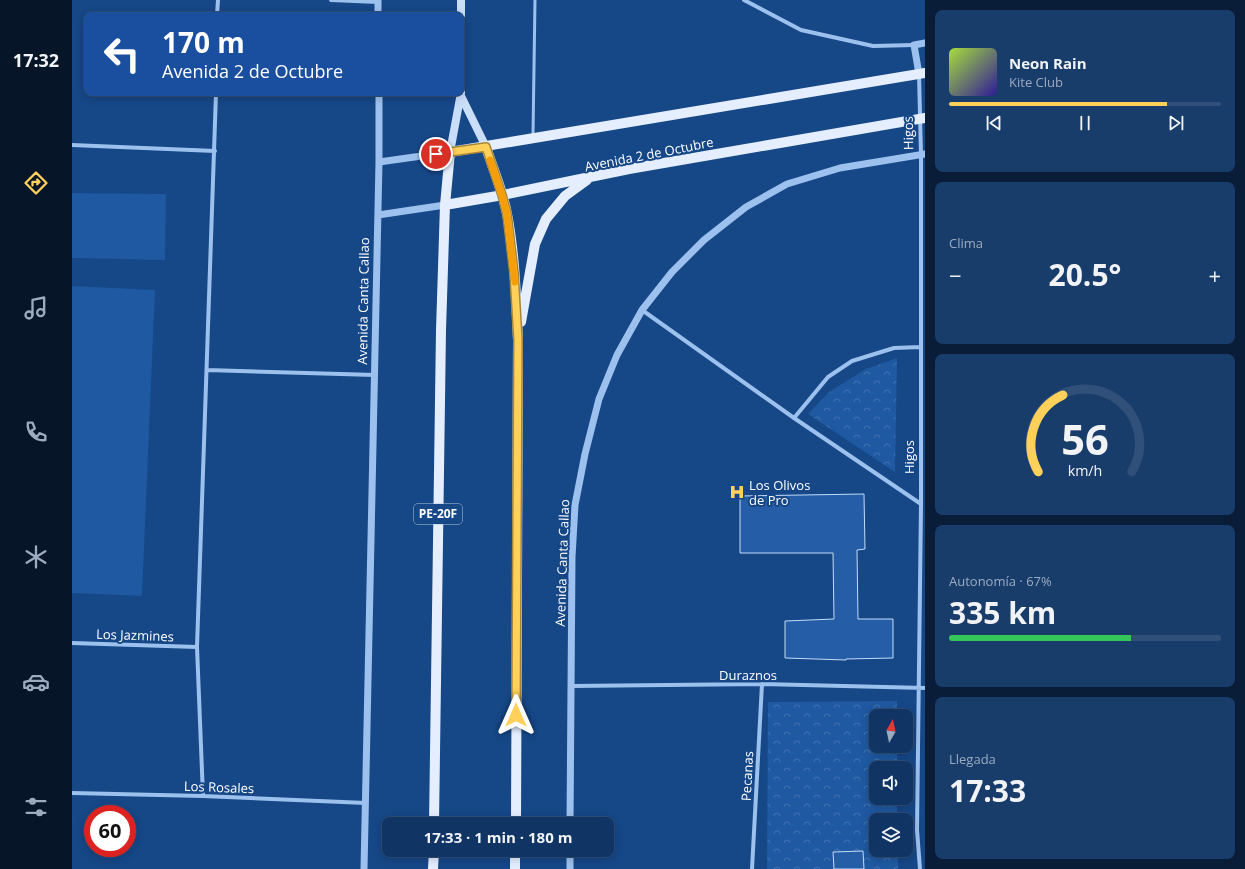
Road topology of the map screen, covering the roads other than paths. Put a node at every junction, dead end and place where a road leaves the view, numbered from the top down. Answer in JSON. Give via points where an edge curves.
{"nodes":[{"id":1,"x":218,"y":0,"type":"edge"},
{"id":2,"x":331,"y":0,"type":"edge"},
{"id":3,"x":461,"y":0,"type":"edge"},
{"id":4,"x":535,"y":0,"type":"edge"},
{"id":5,"x":744,"y":0,"type":"edge"},
{"id":6,"x":378,"y":1,"type":"edge"},
{"id":7,"x":218,"y":12,"type":"edge"},
{"id":8,"x":378,"y":12,"type":"edge"},
{"id":9,"x":461,"y":12,"type":"edge"},
{"id":10,"x":925,"y":43,"type":"edge"},
{"id":11,"x":914,"y":45,"type":"junction"},
{"id":12,"x":922,"y":74,"type":"edge"},
{"id":13,"x":216,"y":96,"type":"edge"},
{"id":14,"x":379,"y":96,"type":"edge"},
{"id":15,"x":461,"y":96,"type":"edge"},
{"id":16,"x":462,"y":96,"type":"edge"},
{"id":17,"x":922,"y":119,"type":"edge"},
{"id":18,"x":533,"y":139,"type":"junction"},
{"id":19,"x":72,"y":145,"type":"edge"},
{"id":20,"x":486,"y":147,"type":"junction"},
{"id":21,"x":215,"y":151,"type":"junction"},
{"id":22,"x":450,"y":152,"type":"junction"},
{"id":23,"x":923,"y":154,"type":"edge"},
{"id":24,"x":379,"y":162,"type":"junction"},
{"id":25,"x":589,"y":178,"type":"junction"},
{"id":26,"x":502,"y":195,"type":"junction"},
{"id":27,"x":445,"y":205,"type":"junction"},
{"id":28,"x":378,"y":215,"type":"junction"},
{"id":29,"x":642,"y":310,"type":"junction"},
{"id":30,"x":518,"y":340,"type":"junction"},
{"id":31,"x":921,"y":346,"type":"junction"},
{"id":32,"x":208,"y":370,"type":"junction"},
{"id":33,"x":375,"y":375,"type":"junction"},
{"id":34,"x":794,"y":418,"type":"junction"},
{"id":35,"x":921,"y":504,"type":"junction"},
{"id":36,"x":72,"y":643,"type":"edge"},
{"id":37,"x":197,"y":647,"type":"junction"},
{"id":38,"x":762,"y":684,"type":"junction"},
{"id":39,"x":572,"y":686,"type":"junction"},
{"id":40,"x":919,"y":688,"type":"junction"},
{"id":41,"x":925,"y":688,"type":"edge"},
{"id":42,"x":72,"y":793,"type":"edge"},
{"id":43,"x":203,"y":796,"type":"junction"},
{"id":44,"x":366,"y":803,"type":"junction"},
{"id":45,"x":434,"y":817,"type":"edge"},
{"id":46,"x":516,"y":817,"type":"edge"},
{"id":47,"x":570,"y":817,"type":"edge"},
{"id":48,"x":434,"y":857,"type":"edge"},
{"id":49,"x":515,"y":857,"type":"edge"},
{"id":50,"x":570,"y":857,"type":"edge"},
{"id":51,"x":364,"y":869,"type":"edge"},
{"id":52,"x":433,"y":869,"type":"edge"},
{"id":53,"x":515,"y":869,"type":"edge"},
{"id":54,"x":570,"y":869,"type":"edge"},
{"id":55,"x":752,"y":869,"type":"edge"},
{"id":56,"x":920,"y":869,"type":"edge"}],
"edges":[{"from":1,"to":7,"type":"street"},
{"from":2,"to":6,"type":"street"},
{"from":3,"to":9,"type":"main road"},
{"from":4,"to":18,"type":"lane"},
{"from":5,"to":11,"type":"street","via":[[801,30],[873,46]]},
{"from":6,"to":8,"type":"street"},
{"from":10,"to":11,"type":"street"},
{"from":11,"to":12,"type":"street","name":"Higos"},
{"from":12,"to":17,"type":"street","name":"Higos"},
{"from":12,"to":18,"type":"main road"},
{"from":13,"to":21,"type":"street"},
{"from":14,"to":24,"type":"street","name":"Avenida Canta Callao"},
{"from":15,"to":22,"type":"main road","number":"PE-20F"},
{"from":16,"to":20,"type":"main road","number":"PE-20F"},
{"from":17,"to":23,"type":"street","name":"Higos"},
{"from":17,"to":25,"type":"main road","name":"Avenida 2 de Octubre"},
{"from":18,"to":20,"type":"main road"},
{"from":19,"to":21,"type":"street"},
{"from":20,"to":22,"type":"main road"},
{"from":20,"to":26,"type":"main road","number":"PE-20F"},
{"from":21,"to":32,"type":"street"},
{"from":22,"to":24,"type":"street"},
{"from":22,"to":27,"type":"main road","number":"PE-20F"},
{"from":23,"to":29,"type":"street","name":"Avenida Canta Callao","via":[[840,168],[787,184],[746,207],[704,240],[672,272]]},
{"from":23,"to":31,"type":"street","name":"Higos"},
{"from":24,"to":28,"type":"street","name":"Avenida Canta Callao"},
{"from":25,"to":26,"type":"main road","name":"Avenida 2 de Octubre"},
{"from":25,"to":30,"type":"main road","via":[[565,196],[546,220],[535,244]]},
{"from":26,"to":27,"type":"main road","name":"Avenida 2 de Octubre"},
{"from":26,"to":30,"type":"main road","number":"PE-20F","via":[[507,214],[514,273]]},
{"from":27,"to":28,"type":"street","name":"Avenida 2 de Octubre"},
{"from":27,"to":45,"type":"main road","number":"PE-20F"},
{"from":28,"to":33,"type":"street","name":"Avenida Canta Callao"},
{"from":29,"to":34,"type":"street"},
{"from":29,"to":39,"type":"street","name":"Avenida Canta Callao","via":[[617,355],[599,399],[585,454],[576,505],[573,542]]},
{"from":30,"to":46,"type":"main road","number":"PE-20F"},
{"from":31,"to":34,"type":"street","via":[[894,348],[852,361],[828,377]]},
{"from":31,"to":35,"type":"street","name":"Higos"},
{"from":32,"to":33,"type":"street"},
{"from":32,"to":37,"type":"street"},
{"from":33,"to":44,"type":"street","name":"Avenida Canta Callao"},
{"from":34,"to":35,"type":"street"},
{"from":35,"to":40,"type":"street","name":"Higos"},
{"from":36,"to":37,"type":"street","name":"Los Jazmines"},
{"from":37,"to":43,"type":"street"},
{"from":38,"to":39,"type":"street","name":"Duraznos"},
{"from":38,"to":40,"type":"street","name":"Duraznos"},
{"from":38,"to":55,"type":"street","name":"Pecanas"},
{"from":39,"to":47,"type":"street","name":"Avenida Canta Callao"},
{"from":40,"to":41,"type":"street","name":"Duraznos"},
{"from":40,"to":56,"type":"street","name":"Higos","via":[[917,830]]},
{"from":42,"to":43,"type":"street","name":"Los Rosales"},
{"from":43,"to":44,"type":"street","name":"Los Rosales"},
{"from":44,"to":51,"type":"street","name":"Avenida Canta Callao"},
{"from":48,"to":52,"type":"main road"},
{"from":49,"to":53,"type":"main road"},
{"from":50,"to":54,"type":"street"}]}
